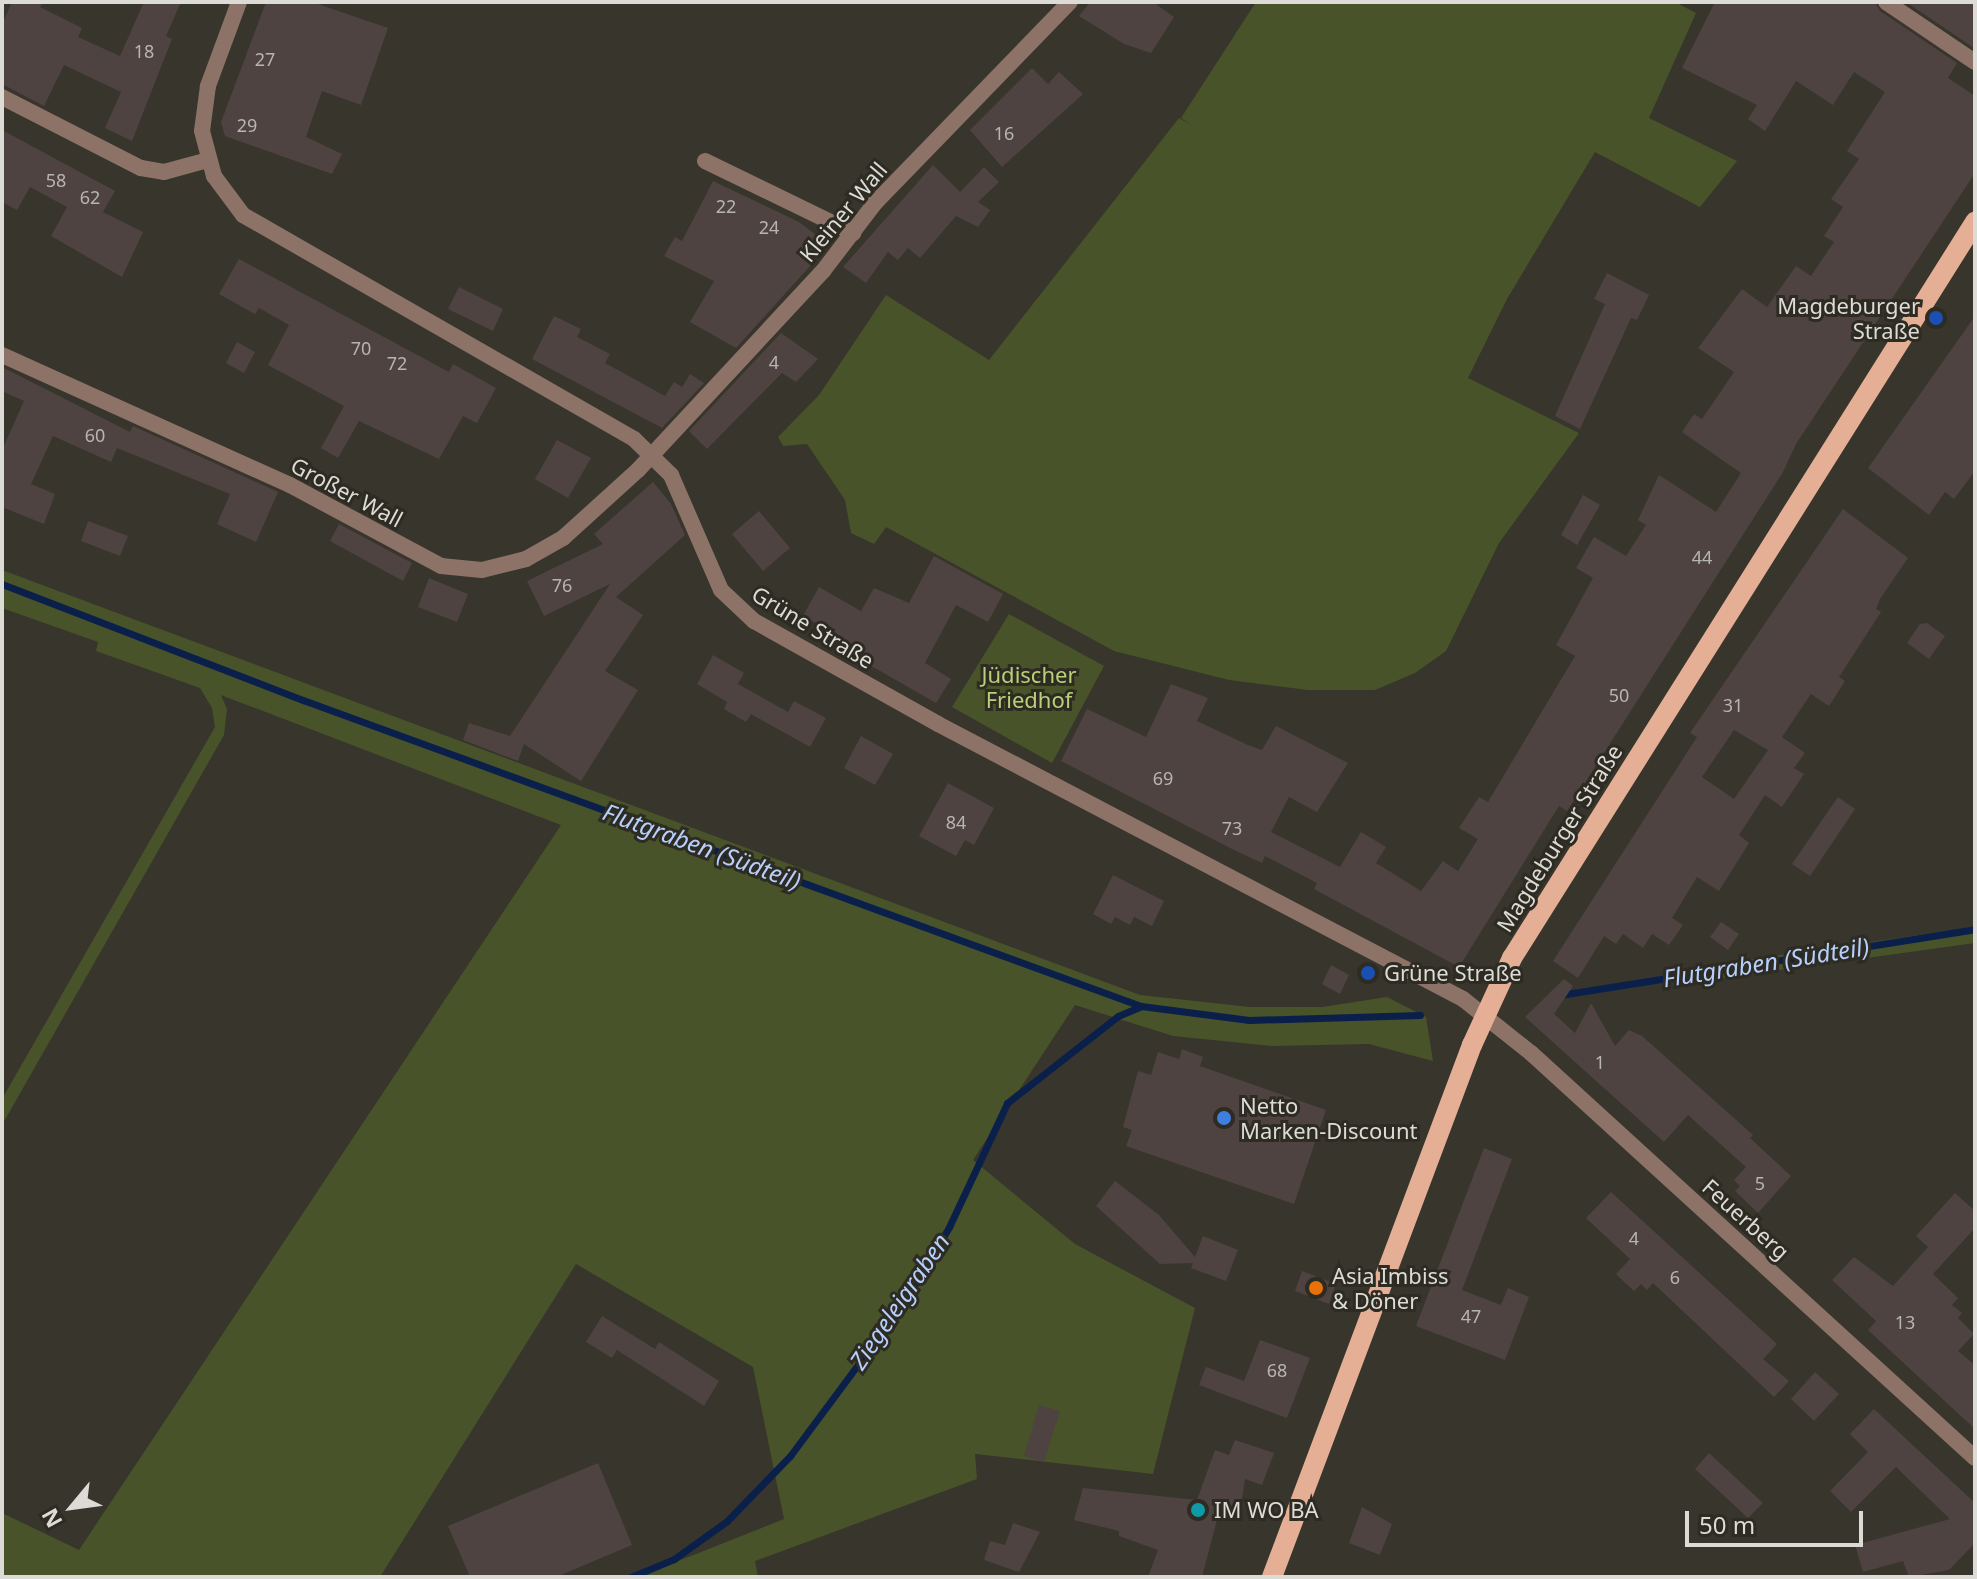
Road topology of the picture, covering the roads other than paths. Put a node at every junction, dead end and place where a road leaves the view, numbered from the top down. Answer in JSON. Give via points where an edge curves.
{"nodes":[{"id":1,"x":239,"y":2,"type":"edge"},
{"id":2,"x":1070,"y":2,"type":"edge"},
{"id":3,"x":1886,"y":2,"type":"edge"},
{"id":4,"x":1975,"y":62,"type":"edge"},
{"id":5,"x":2,"y":97,"type":"edge"},
{"id":6,"x":208,"y":160,"type":"junction"},
{"id":7,"x":705,"y":161,"type":"dead end"},
{"id":8,"x":1975,"y":222,"type":"edge"},
{"id":9,"x":853,"y":233,"type":"junction"},
{"id":10,"x":2,"y":355,"type":"edge"},
{"id":11,"x":653,"y":454,"type":"junction"},
{"id":12,"x":1484,"y":1017,"type":"junction"},
{"id":13,"x":1975,"y":1458,"type":"edge"},
{"id":14,"x":1272,"y":1577,"type":"edge"}],
"edges":[{"from":1,"to":6,"type":"street","name":"Grüne Straße","via":[[201,111]]},
{"from":2,"to":9,"type":"street","name":"Kleiner Wall","via":[[875,203]]},
{"from":3,"to":4,"type":"street"},
{"from":5,"to":6,"type":"street","via":[[141,168],[164,172]]},
{"from":6,"to":11,"type":"street","name":"Grüne Straße","via":[[225,195],[269,234]]},
{"from":7,"to":9,"type":"street"},
{"from":8,"to":12,"type":"main road","name":"Magdeburger Straße","via":[[1542,908]]},
{"from":9,"to":11,"type":"street","name":"Kleiner Wall"},
{"from":10,"to":11,"type":"street","name":"Großer Wall","via":[[290,485],[441,566],[458,570],[502,566],[546,549]]},
{"from":11,"to":12,"type":"street","name":"Grüne Straße","via":[[680,492],[721,590],[754,621],[938,724],[1463,999]]},
{"from":12,"to":13,"type":"street","name":"Feuerberg","via":[[1531,1053]]},
{"from":12,"to":14,"type":"main road","name":"Magdeburger Straße"}]}
